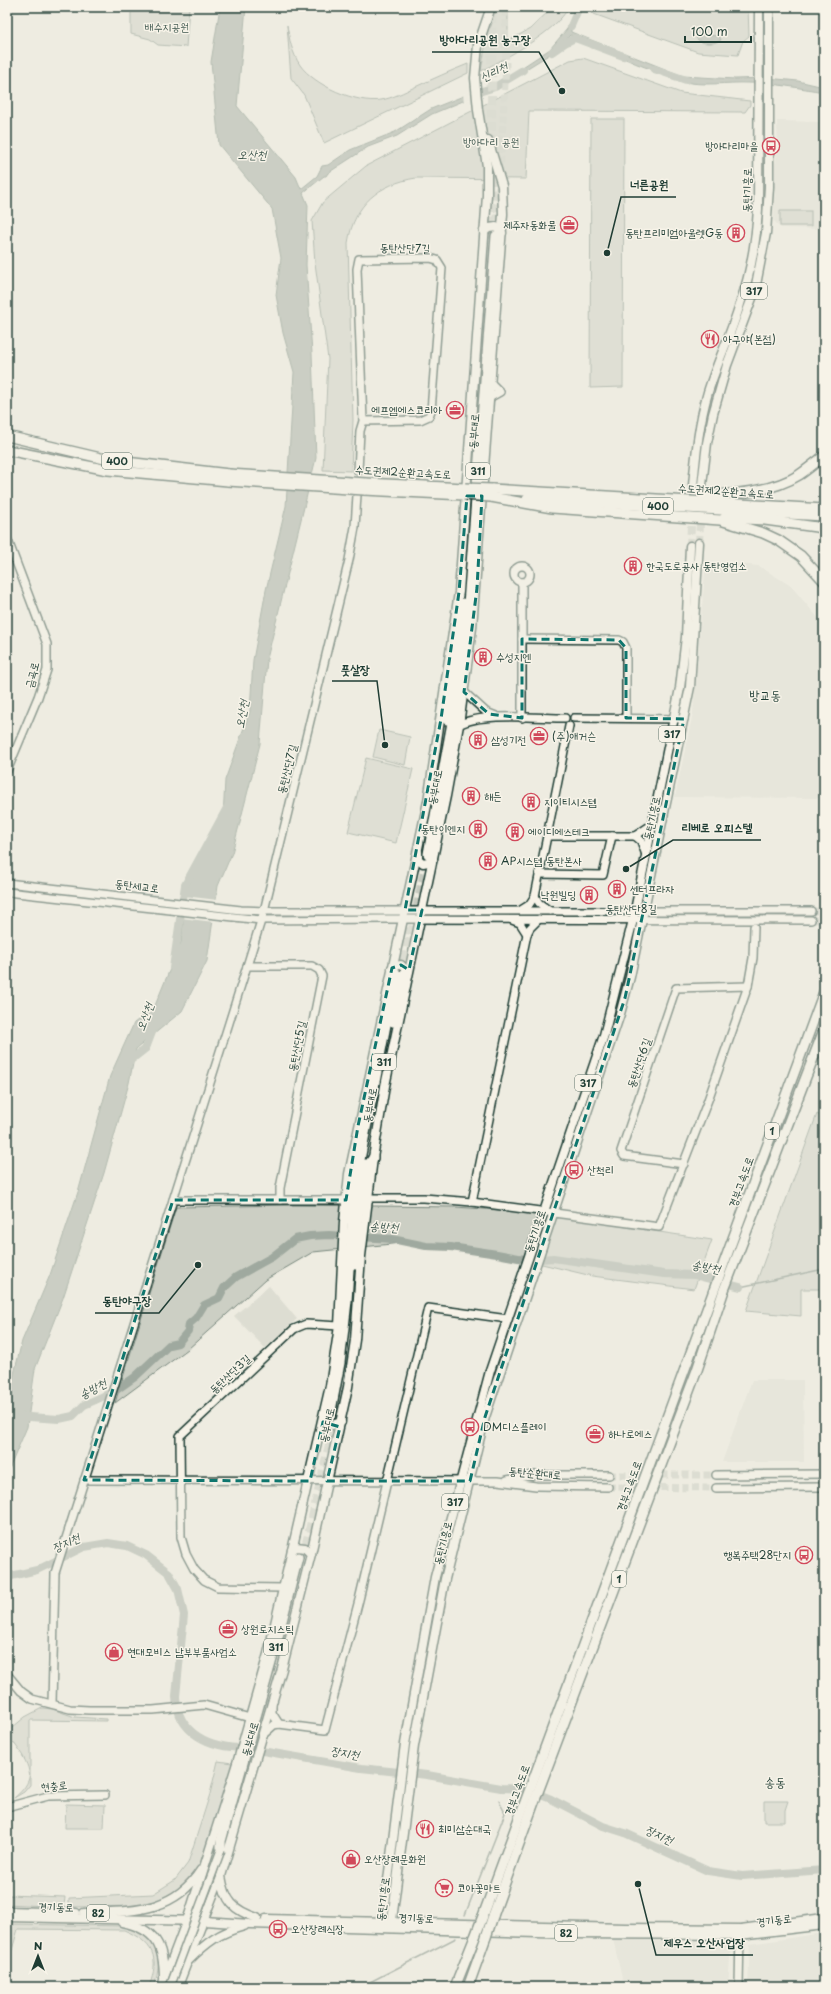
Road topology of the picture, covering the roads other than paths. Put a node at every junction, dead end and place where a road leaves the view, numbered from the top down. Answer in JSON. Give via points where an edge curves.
{"nodes":[{"id":1,"x":491,"y":7,"type":"edge"},
{"id":2,"x":759,"y":7,"type":"edge"},
{"id":3,"x":769,"y":7,"type":"edge"},
{"id":4,"x":481,"y":127,"type":"junction"},
{"id":5,"x":484,"y":231,"type":"junction"},
{"id":6,"x":496,"y":236,"type":"junction"},
{"id":7,"x":363,"y":421,"type":"junction"},
{"id":8,"x":7,"y":436,"type":"edge"},
{"id":9,"x":7,"y":450,"type":"edge"},
{"id":10,"x":824,"y":458,"type":"edge"},
{"id":11,"x":358,"y":471,"type":"dead end"},
{"id":12,"x":229,"y":477,"type":"junction"},
{"id":13,"x":694,"y":485,"type":"tunnel mouth"},
{"id":14,"x":702,"y":485,"type":"tunnel mouth"},
{"id":15,"x":362,"y":489,"type":"junction"},
{"id":16,"x":492,"y":493,"type":"junction"},
{"id":17,"x":654,"y":498,"type":"junction"},
{"id":18,"x":824,"y":509,"type":"edge"},
{"id":19,"x":824,"y":516,"type":"edge"},
{"id":20,"x":695,"y":518,"type":"junction"},
{"id":21,"x":824,"y":528,"type":"edge"},
{"id":22,"x":7,"y":538,"type":"edge"},
{"id":23,"x":699,"y":544,"type":"tunnel mouth"},
{"id":24,"x":690,"y":546,"type":"tunnel mouth"},
{"id":25,"x":522,"y":582,"type":"dead end"},
{"id":26,"x":824,"y":582,"type":"edge"},
{"id":27,"x":462,"y":605,"type":"junction"},
{"id":28,"x":467,"y":617,"type":"junction"},
{"id":29,"x":522,"y":639,"type":"junction"},
{"id":30,"x":469,"y":649,"type":"junction"},
{"id":31,"x":464,"y":692,"type":"junction"},
{"id":32,"x":500,"y":718,"type":"junction"},
{"id":33,"x":522,"y":718,"type":"junction"},
{"id":34,"x":565,"y":718,"type":"junction"},
{"id":35,"x":574,"y":718,"type":"junction"},
{"id":36,"x":626,"y":718,"type":"junction"},
{"id":37,"x":675,"y":718,"type":"junction"},
{"id":38,"x":441,"y":719,"type":"junction"},
{"id":39,"x":684,"y":719,"type":"junction"},
{"id":40,"x":459,"y":725,"type":"junction"},
{"id":41,"x":569,"y":726,"type":"junction"},
{"id":42,"x":7,"y":771,"type":"edge"},
{"id":43,"x":653,"y":824,"type":"junction"},
{"id":44,"x":548,"y":836,"type":"junction"},
{"id":45,"x":612,"y":836,"type":"junction"},
{"id":46,"x":635,"y":836,"type":"junction"},
{"id":47,"x":426,"y":854,"type":"junction"},
{"id":48,"x":646,"y":855,"type":"junction"},
{"id":49,"x":539,"y":874,"type":"junction"},
{"id":50,"x":7,"y":883,"type":"edge"},
{"id":51,"x":7,"y":892,"type":"edge"},
{"id":52,"x":535,"y":896,"type":"junction"},
{"id":53,"x":264,"y":910,"type":"junction"},
{"id":54,"x":405,"y":910,"type":"junction"},
{"id":55,"x":422,"y":910,"type":"junction"},
{"id":56,"x":519,"y":911,"type":"junction"},
{"id":57,"x":550,"y":911,"type":"junction"},
{"id":58,"x":811,"y":911,"type":"tunnel mouth"},
{"id":59,"x":638,"y":916,"type":"junction"},
{"id":60,"x":403,"y":919,"type":"junction"},
{"id":61,"x":420,"y":919,"type":"junction"},
{"id":62,"x":510,"y":919,"type":"junction"},
{"id":63,"x":539,"y":919,"type":"junction"},
{"id":64,"x":261,"y":920,"type":"junction"},
{"id":65,"x":811,"y":920,"type":"tunnel mouth"},
{"id":66,"x":754,"y":927,"type":"dead end"},
{"id":67,"x":527,"y":934,"type":"junction"},
{"id":68,"x":247,"y":966,"type":"junction"},
{"id":69,"x":400,"y":972,"type":"junction"},
{"id":70,"x":748,"y":986,"type":"junction"},
{"id":71,"x":824,"y":992,"type":"edge"},
{"id":72,"x":824,"y":1030,"type":"edge"},
{"id":73,"x":373,"y":1158,"type":"junction"},
{"id":74,"x":684,"y":1164,"type":"junction"},
{"id":75,"x":364,"y":1171,"type":"junction"},
{"id":76,"x":349,"y":1174,"type":"junction"},
{"id":77,"x":367,"y":1198,"type":"junction"},
{"id":78,"x":173,"y":1200,"type":"junction"},
{"id":79,"x":280,"y":1200,"type":"junction"},
{"id":80,"x":346,"y":1200,"type":"junction"},
{"id":81,"x":472,"y":1202,"type":"junction"},
{"id":82,"x":549,"y":1211,"type":"junction"},
{"id":83,"x":354,"y":1222,"type":"junction"},
{"id":84,"x":353,"y":1241,"type":"junction"},
{"id":85,"x":719,"y":1289,"type":"junction"},
{"id":86,"x":508,"y":1319,"type":"junction"},
{"id":87,"x":339,"y":1326,"type":"junction"},
{"id":88,"x":333,"y":1419,"type":"junction"},
{"id":89,"x":824,"y":1474,"type":"edge"},
{"id":90,"x":609,"y":1475,"type":"tunnel mouth"},
{"id":91,"x":716,"y":1475,"type":"tunnel mouth"},
{"id":92,"x":84,"y":1480,"type":"junction"},
{"id":93,"x":180,"y":1480,"type":"junction"},
{"id":94,"x":310,"y":1481,"type":"junction"},
{"id":95,"x":327,"y":1481,"type":"junction"},
{"id":96,"x":388,"y":1481,"type":"junction"},
{"id":97,"x":460,"y":1481,"type":"junction"},
{"id":98,"x":470,"y":1481,"type":"junction"},
{"id":99,"x":498,"y":1481,"type":"junction"},
{"id":100,"x":608,"y":1487,"type":"tunnel mouth"},
{"id":101,"x":824,"y":1487,"type":"edge"},
{"id":102,"x":716,"y":1488,"type":"tunnel mouth"},
{"id":103,"x":301,"y":1555,"type":"junction"},
{"id":104,"x":284,"y":1588,"type":"junction"},
{"id":105,"x":7,"y":1674,"type":"edge"},
{"id":106,"x":52,"y":1704,"type":"junction"},
{"id":107,"x":272,"y":1705,"type":"junction"},
{"id":108,"x":250,"y":1718,"type":"junction"},
{"id":109,"x":279,"y":1724,"type":"junction"},
{"id":110,"x":256,"y":1736,"type":"junction"},
{"id":111,"x":408,"y":1757,"type":"junction"},
{"id":112,"x":247,"y":1761,"type":"junction"},
{"id":113,"x":538,"y":1778,"type":"junction"},
{"id":114,"x":105,"y":1795,"type":"dead end"},
{"id":115,"x":529,"y":1803,"type":"junction"},
{"id":116,"x":7,"y":1807,"type":"edge"},
{"id":117,"x":221,"y":1850,"type":"joint"},
{"id":118,"x":207,"y":1861,"type":"junction"},
{"id":119,"x":203,"y":1874,"type":"junction"},
{"id":120,"x":220,"y":1877,"type":"junction"},
{"id":121,"x":7,"y":1911,"type":"edge"},
{"id":122,"x":84,"y":1913,"type":"junction"},
{"id":123,"x":7,"y":1917,"type":"edge"},
{"id":124,"x":188,"y":1918,"type":"junction"},
{"id":125,"x":204,"y":1918,"type":"junction"},
{"id":126,"x":824,"y":1918,"type":"edge"},
{"id":127,"x":104,"y":1919,"type":"junction"},
{"id":128,"x":253,"y":1921,"type":"junction"},
{"id":129,"x":382,"y":1924,"type":"junction"},
{"id":130,"x":391,"y":1925,"type":"junction"},
{"id":131,"x":824,"y":1925,"type":"edge"},
{"id":132,"x":740,"y":1932,"type":"junction"},
{"id":133,"x":172,"y":1958,"type":"junction"},
{"id":134,"x":188,"y":1962,"type":"junction"},
{"id":135,"x":164,"y":1978,"type":"junction"},
{"id":136,"x":161,"y":1987,"type":"edge"},
{"id":137,"x":170,"y":1987,"type":"edge"},
{"id":138,"x":178,"y":1987,"type":"edge"},
{"id":139,"x":455,"y":1987,"type":"edge"},
{"id":140,"x":468,"y":1987,"type":"edge"},
{"id":141,"x":739,"y":1987,"type":"edge"}],
"edges":[{"from":1,"to":4,"type":"main road","via":[[478,41],[475,78]]},
{"from":2,"to":13,"type":"main road","name":"동탄기흥로","number":"317","via":[[758,209],[753,251],[741,304],[708,393],[700,428]]},
{"from":3,"to":14,"type":"main road","name":"동탄기흥로","number":"317","via":[[769,187],[763,252],[749,309],[719,391],[706,443]]},
{"from":4,"to":5,"type":"main road","name":"동부대로","via":[[487,166]]},
{"from":4,"to":6,"type":"main road","name":"동부대로","via":[[486,135],[502,186],[503,214]]},
{"from":5,"to":6,"type":"main road","via":[[496,227]]},
{"from":5,"to":38,"type":"main road","name":"동부대로","via":[[459,584]]},
{"from":6,"to":27,"type":"highway","name":"동부대로","number":"311"},
{"from":6,"to":28,"type":"highway","name":"동부대로","number":"311"},
{"from":6,"to":30,"type":"main road","name":"동부대로","via":[[490,382],[476,588]]},
{"from":7,"to":7,"type":"street","name":"동탄산단7길","via":[[357,269],[359,259],[437,260],[442,268],[431,411],[425,419],[420,420]]},
{"from":7,"to":11,"type":"street","name":"동탄산단7길"},
{"from":8,"to":12,"type":"highway","name":"수도권제2순환고속도로","number":"400","via":[[109,460]]},
{"from":9,"to":12,"type":"highway","name":"수도권제2순환고속도로","number":"400","via":[[108,470]]},
{"from":10,"to":17,"type":"highway","via":[[798,476],[766,488],[741,493]]},
{"from":12,"to":15,"type":"highway","name":"수도권제2순환고속도로","number":"400","bridge":true},
{"from":15,"to":16,"type":"highway","name":"수도권제2순환고속도로","number":"400","bridge":true},
{"from":15,"to":53,"type":"street","name":"동탄산단7길","via":[[349,560]]},
{"from":16,"to":17,"type":"highway","name":"수도권제2순환고속도로","number":"400"},
{"from":16,"to":19,"type":"highway","name":"수도권제2순환고속도로","number":"400"},
{"from":16,"to":20,"type":"highway","via":[[562,510]]},
{"from":17,"to":18,"type":"highway","name":"수도권제2순환고속도로","number":"400"},
{"from":20,"to":21,"type":"highway","via":[[741,518]]},
{"from":20,"to":26,"type":"highway","via":[[720,520],[763,533],[802,556]]},
{"from":22,"to":42,"type":"street","name":"금곡로","via":[[47,644],[47,670]]},
{"from":23,"to":39,"type":"main road","name":"동탄기흥로","number":"317","via":[[693,654]]},
{"from":24,"to":37,"type":"main road","name":"동탄기흥로","number":"317","via":[[684,655]]},
{"from":25,"to":29,"type":"street"},
{"from":27,"to":38,"type":"highway"},
{"from":27,"to":47,"type":"highway","name":"동부대로","number":"311"},
{"from":28,"to":30,"type":"highway"},
{"from":28,"to":47,"type":"highway","name":"동부대로","number":"311","via":[[454,714]]},
{"from":29,"to":33,"type":"street"},
{"from":29,"to":36,"type":"street","via":[[623,642],[626,648]]},
{"from":30,"to":31,"type":"main road","name":"동부대로"},
{"from":31,"to":32,"type":"street","via":[[486,712]]},
{"from":31,"to":40,"type":"main road","name":"동부대로"},
{"from":32,"to":33,"type":"street"},
{"from":32,"to":40,"type":"street","via":[[470,720]]},
{"from":33,"to":34,"type":"street"},
{"from":34,"to":35,"type":"street"},
{"from":34,"to":41,"type":"street","via":[[565,723]]},
{"from":35,"to":36,"type":"street"},
{"from":35,"to":41,"type":"street","via":[[574,724]]},
{"from":36,"to":37,"type":"street"},
{"from":37,"to":39,"type":"street"},
{"from":37,"to":43,"type":"main road","name":"동탄기흥로","number":"317"},
{"from":38,"to":47,"type":"main road","name":"동부대로"},
{"from":39,"to":59,"type":"main road","name":"동탄기흥로","number":"317"},
{"from":40,"to":47,"type":"main road","name":"동부대로"},
{"from":41,"to":44,"type":"street"},
{"from":43,"to":46,"type":"street"},
{"from":43,"to":48,"type":"main road","name":"동탄기흥로","number":"317"},
{"from":44,"to":45,"type":"street"},
{"from":44,"to":49,"type":"street"},
{"from":45,"to":46,"type":"street"},
{"from":45,"to":49,"type":"street","via":[[603,875]]},
{"from":46,"to":48,"type":"street","via":[[641,841]]},
{"from":47,"to":54,"type":"main road","name":"동부대로"},
{"from":47,"to":55,"type":"main road","name":"동부대로"},
{"from":48,"to":59,"type":"main road","name":"동탄기흥로","number":"317"},
{"from":49,"to":52,"type":"street"},
{"from":50,"to":53,"type":"street","name":"동탄세교로","via":[[241,910]]},
{"from":51,"to":64,"type":"street","name":"동탄세교로"},
{"from":52,"to":56,"type":"street","via":[[529,905]]},
{"from":52,"to":57,"type":"street","via":[[539,903]]},
{"from":53,"to":54,"type":"street"},
{"from":53,"to":64,"type":"street","name":"동탄산단7길"},
{"from":54,"to":55,"type":"street","name":"동탄산단8길"},
{"from":54,"to":60,"type":"main road","name":"동부대로"},
{"from":55,"to":56,"type":"street","name":"동탄산단8길"},
{"from":55,"to":61,"type":"main road","name":"동부대로"},
{"from":56,"to":57,"type":"street","name":"동탄산단8길"},
{"from":57,"to":59,"type":"street","name":"동탄산단8길"},
{"from":58,"to":59,"type":"street","name":"동탄산단8길"},
{"from":59,"to":63,"type":"street","name":"동탄산단8길"},
{"from":59,"to":65,"type":"street","name":"동탄산단8길"},
{"from":59,"to":82,"type":"main road","name":"동탄기흥로","number":"317"},
{"from":60,"to":61,"type":"street","name":"동탄산단8길"},
{"from":60,"to":64,"type":"street"},
{"from":60,"to":69,"type":"main road","name":"동부대로"},
{"from":61,"to":62,"type":"street","name":"동탄산단8길"},
{"from":61,"to":69,"type":"main road","name":"동부대로"},
{"from":62,"to":63,"type":"street","name":"동탄산단8길"},
{"from":62,"to":67,"type":"street","via":[[520,923]]},
{"from":63,"to":67,"type":"street"},
{"from":64,"to":68,"type":"street"},
{"from":66,"to":70,"type":"street","via":[[753,958]]},
{"from":67,"to":81,"type":"street"},
{"from":68,"to":78,"type":"street"},
{"from":68,"to":79,"type":"street","name":"동탄산단5길","via":[[312,966],[319,970],[322,976],[280,1188]]},
{"from":69,"to":73,"type":"main road","name":"동부대로"},
{"from":69,"to":75,"type":"highway","name":"동부대로","number":"311"},
{"from":69,"to":76,"type":"main road","name":"동부대로"},
{"from":69,"to":83,"type":"highway","name":"동부대로","number":"311","via":[[361,1148]]},
{"from":70,"to":74,"type":"street"},
{"from":70,"to":74,"type":"street","name":"동탄산단6길","via":[[676,988],[621,1150],[624,1156]]},
{"from":71,"to":85,"type":"highway","name":"경부고속도로","number":"1","via":[[721,1271]]},
{"from":72,"to":85,"type":"highway","name":"경부고속도로","number":"1","via":[[731,1272]]},
{"from":73,"to":75,"type":"highway"},
{"from":73,"to":77,"type":"main road","name":"동부대로"},
{"from":74,"to":82,"type":"street","via":[[659,1226]]},
{"from":75,"to":83,"type":"highway","name":"동부대로","number":"311"},
{"from":76,"to":80,"type":"main road","name":"동부대로"},
{"from":76,"to":83,"type":"highway","via":[[352,1178],[349,1213]]},
{"from":77,"to":81,"type":"street","via":[[424,1198]]},
{"from":77,"to":83,"type":"main road","name":"동부대로"},
{"from":78,"to":79,"type":"street"},
{"from":78,"to":92,"type":"street"},
{"from":79,"to":80,"type":"street"},
{"from":80,"to":83,"type":"main road","name":"동부대로"},
{"from":81,"to":82,"type":"street"},
{"from":82,"to":86,"type":"main road","name":"동탄기흥로","number":"317","via":[[525,1265]]},
{"from":82,"to":98,"type":"main road","name":"동탄기흥로","number":"317","via":[[542,1246],[485,1417]]},
{"from":83,"to":84,"type":"highway","name":"동부대로","number":"311"},
{"from":83,"to":84,"type":"main road","name":"동부대로"},
{"from":84,"to":87,"type":"main road","name":"동부대로"},
{"from":84,"to":88,"type":"highway","name":"동부대로","number":"311","via":[[349,1338]]},
{"from":85,"to":113,"type":"highway","name":"경부고속도로","number":"1","via":[[682,1375]]},
{"from":85,"to":113,"type":"highway","name":"경부고속도로","number":"1","via":[[695,1374]]},
{"from":86,"to":96,"type":"street","via":[[428,1308]]},
{"from":86,"to":97,"type":"main road","name":"동탄기흥로","number":"317","via":[[483,1394]]},
{"from":87,"to":88,"type":"main road","name":"동부대로"},
{"from":87,"to":93,"type":"street","name":"동탄산단3길","via":[[306,1324],[294,1330],[180,1436]]},
{"from":88,"to":94,"type":"main road","name":"동부대로"},
{"from":88,"to":95,"type":"main road","name":"동부대로"},
{"from":89,"to":91,"type":"street"},
{"from":90,"to":99,"type":"street","name":"동탄순환대로","via":[[534,1475]]},
{"from":92,"to":93,"type":"street"},
{"from":92,"to":106,"type":"street","via":[[55,1573]]},
{"from":93,"to":94,"type":"street"},
{"from":93,"to":104,"type":"street","name":"동탄산단3길","via":[[180,1537],[186,1554],[199,1576],[218,1587]]},
{"from":94,"to":95,"type":"street"},
{"from":94,"to":103,"type":"main road","name":"동부대로"},
{"from":95,"to":96,"type":"street"},
{"from":95,"to":103,"type":"main road","name":"동부대로"},
{"from":96,"to":97,"type":"street"},
{"from":96,"to":109,"type":"street","via":[[325,1730]]},
{"from":97,"to":98,"type":"street"},
{"from":97,"to":111,"type":"main road","name":"동탄기흥로","number":"317","via":[[435,1577]]},
{"from":98,"to":99,"type":"street"},
{"from":98,"to":111,"type":"main road","name":"동탄기흥로","number":"317","via":[[445,1579]]},
{"from":99,"to":100,"type":"street","name":"동탄순환대로","via":[[536,1486]]},
{"from":101,"to":102,"type":"street"},
{"from":103,"to":104,"type":"main road","name":"동부대로"},
{"from":103,"to":107,"type":"main road","name":"동부대로","via":[[282,1669]]},
{"from":103,"to":110,"type":"highway","name":"동부대로","number":"311","via":[[276,1645]]},
{"from":104,"to":108,"type":"main road","name":"동부대로"},
{"from":105,"to":106,"type":"street","via":[[32,1700]]},
{"from":106,"to":108,"type":"street","via":[[82,1710],[164,1709],[197,1705],[218,1708]]},
{"from":107,"to":109,"type":"street","via":[[272,1713]]},
{"from":107,"to":110,"type":"main road","name":"동부대로"},
{"from":108,"to":110,"type":"main road","name":"동부대로"},
{"from":109,"to":110,"type":"street"},
{"from":110,"to":112,"type":"highway","name":"동부대로","number":"311"},
{"from":111,"to":129,"type":"main road","name":"동탄기흥로","number":"317","via":[[400,1783]]},
{"from":111,"to":130,"type":"main road","name":"동탄기흥로","number":"317","via":[[409,1784]]},
{"from":112,"to":117,"type":"highway","name":"동부대로","number":"311","via":[[221,1841]]},
{"from":112,"to":118,"type":"main road","name":"동부대로"},
{"from":112,"to":120,"type":"main road","name":"동부대로"},
{"from":113,"to":115,"type":"highway","name":"경부고속도로","number":"1"},
{"from":114,"to":116,"type":"street","name":"현충로","via":[[48,1796]]},
{"from":115,"to":139,"type":"highway","name":"경부고속도로","number":"1","bridge":true},
{"from":115,"to":140,"type":"highway","name":"경부고속도로","number":"1","bridge":true},
{"from":117,"to":137,"type":"street","name":"동부대로","bridge":true},
{"from":118,"to":119,"type":"main road","name":"동부대로"},
{"from":118,"to":122,"type":"main road","via":[[184,1889],[160,1905],[143,1910]]},
{"from":119,"to":120,"type":"street","via":[[212,1880]]},
{"from":119,"to":124,"type":"main road","name":"동부대로"},
{"from":120,"to":125,"type":"street","name":"동부대로"},
{"from":120,"to":128,"type":"main road","via":[[229,1902]]},
{"from":121,"to":122,"type":"main road","name":"경기동로","number":"82"},
{"from":122,"to":124,"type":"main road","name":"경기동로","number":"82"},
{"from":123,"to":127,"type":"main road","name":"경기동로","number":"82"},
{"from":124,"to":125,"type":"main road","name":"경기동로","number":"82"},
{"from":124,"to":127,"type":"main road","name":"경기동로","number":"82"},
{"from":124,"to":133,"type":"street","name":"동부대로"},
{"from":125,"to":128,"type":"main road","name":"경기동로","number":"82"},
{"from":125,"to":134,"type":"street","name":"동부대로"},
{"from":126,"to":132,"type":"main road","name":"경기동로","number":"82"},
{"from":127,"to":135,"type":"main road","via":[[128,1924],[153,1936],[163,1956]]},
{"from":128,"to":129,"type":"main road","name":"경기동로","number":"82"},
{"from":128,"to":134,"type":"main road","via":[[210,1940]]},
{"from":129,"to":130,"type":"main road","name":"경기동로","number":"82"},
{"from":130,"to":132,"type":"main road","name":"경기동로","number":"82"},
{"from":131,"to":132,"type":"main road","name":"경기동로","number":"82"},
{"from":132,"to":141,"type":"street"},
{"from":133,"to":134,"type":"street"},
{"from":133,"to":135,"type":"street","name":"동부대로"},
{"from":134,"to":138,"type":"street","name":"동부대로"},
{"from":135,"to":136,"type":"street","name":"동부대로"}]}
